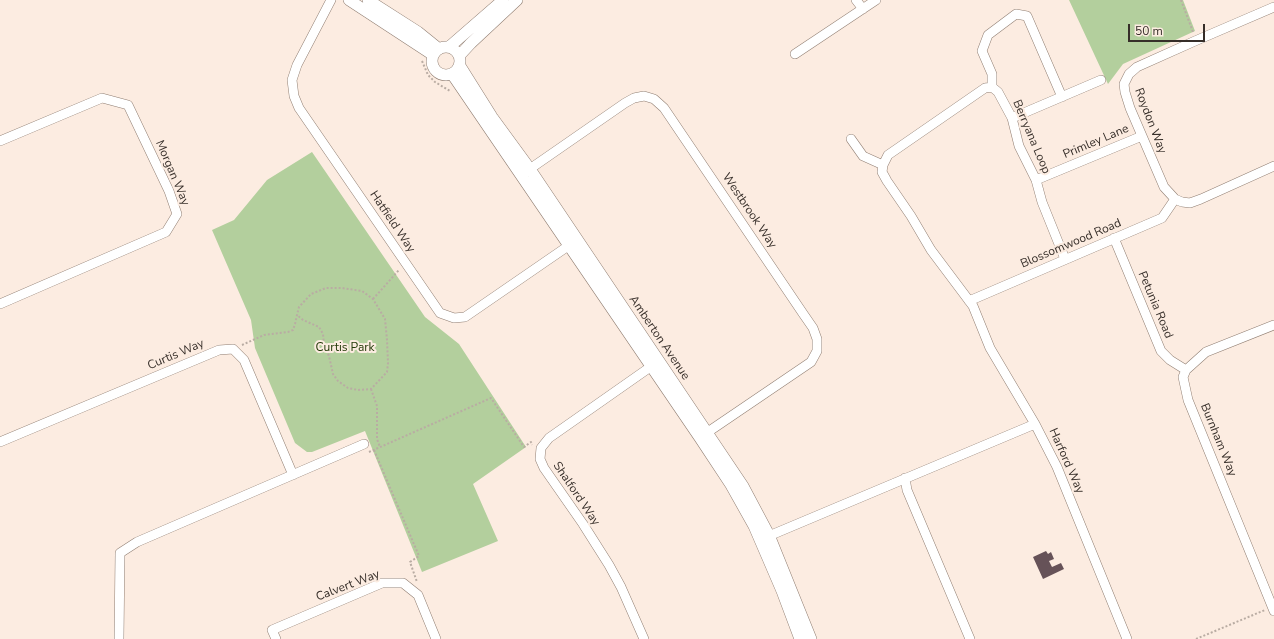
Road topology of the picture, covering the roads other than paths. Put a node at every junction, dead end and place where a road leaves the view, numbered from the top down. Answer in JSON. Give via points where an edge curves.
{"nodes":[{"id":1,"x":331,"y":0,"type":"edge"},
{"id":2,"x":349,"y":0,"type":"edge"},
{"id":3,"x":368,"y":0,"type":"edge"},
{"id":4,"x":503,"y":0,"type":"edge"},
{"id":5,"x":516,"y":0,"type":"edge"},
{"id":6,"x":856,"y":0,"type":"edge"},
{"id":7,"x":876,"y":0,"type":"edge"},
{"id":8,"x":1274,"y":7,"type":"edge"},
{"id":9,"x":862,"y":9,"type":"junction"},
{"id":10,"x":441,"y":50,"type":"junction"},
{"id":11,"x":795,"y":54,"type":"dead end"},
{"id":12,"x":457,"y":65,"type":"junction"},
{"id":13,"x":1101,"y":80,"type":"dead end"},
{"id":14,"x":992,"y":87,"type":"junction"},
{"id":15,"x":1062,"y":97,"type":"junction"},
{"id":16,"x":1012,"y":118,"type":"junction"},
{"id":17,"x":1142,"y":136,"type":"junction"},
{"id":18,"x":851,"y":139,"type":"dead end"},
{"id":19,"x":0,"y":141,"type":"edge"},
{"id":20,"x":883,"y":166,"type":"junction"},
{"id":21,"x":1274,"y":166,"type":"edge"},
{"id":22,"x":526,"y":172,"type":"junction"},
{"id":23,"x":1036,"y":180,"type":"junction"},
{"id":24,"x":1175,"y":199,"type":"junction"},
{"id":25,"x":1114,"y":238,"type":"junction"},
{"id":26,"x":573,"y":242,"type":"junction"},
{"id":27,"x":1065,"y":259,"type":"junction"},
{"id":28,"x":969,"y":301,"type":"junction"},
{"id":29,"x":0,"y":304,"type":"edge"},
{"id":30,"x":1274,"y":325,"type":"edge"},
{"id":31,"x":655,"y":363,"type":"junction"},
{"id":32,"x":1186,"y":370,"type":"junction"},
{"id":33,"x":1035,"y":424,"type":"junction"},
{"id":34,"x":704,"y":435,"type":"junction"},
{"id":35,"x":0,"y":442,"type":"edge"},
{"id":36,"x":364,"y":444,"type":"road end"},
{"id":37,"x":293,"y":476,"type":"junction"},
{"id":38,"x":905,"y":478,"type":"junction"},
{"id":39,"x":765,"y":538,"type":"junction"},
{"id":40,"x":1273,"y":609,"type":"edge"},
{"id":41,"x":119,"y":639,"type":"edge"},
{"id":42,"x":276,"y":639,"type":"edge"},
{"id":43,"x":436,"y":639,"type":"edge"},
{"id":44,"x":644,"y":639,"type":"edge"},
{"id":45,"x":800,"y":639,"type":"edge"},
{"id":46,"x":811,"y":639,"type":"edge"},
{"id":47,"x":970,"y":639,"type":"edge"},
{"id":48,"x":1127,"y":639,"type":"edge"}],
"edges":[{"from":1,"to":26,"type":"street","name":"Hatfield Way","via":[[297,65],[292,80],[294,96],[299,108],[440,313],[454,318],[465,317]]},
{"from":2,"to":10,"type":"street"},
{"from":3,"to":10,"type":"street"},
{"from":4,"to":10,"type":"street"},
{"from":5,"to":12,"type":"street","via":[[471,43]]},
{"from":6,"to":9,"type":"street"},
{"from":7,"to":9,"type":"street"},
{"from":8,"to":17,"type":"street","name":"Roydon Way","via":[[1195,40],[1137,67],[1129,74],[1124,84],[1125,92]]},
{"from":9,"to":11,"type":"street"},
{"from":10,"to":12,"type":"street","via":[[457,52]]},
{"from":10,"to":12,"type":"street","via":[[432,64],[436,71],[444,75]]},
{"from":12,"to":22,"type":"street","name":"Amberton Avenue"},
{"from":13,"to":15,"type":"street"},
{"from":14,"to":15,"type":"street","via":[[992,74],[982,51],[988,34],[1016,14],[1027,16]]},
{"from":14,"to":16,"type":"street","name":"Berryana Loop","via":[[998,92]]},
{"from":14,"to":20,"type":"street","via":[[985,88],[888,154]]},
{"from":15,"to":16,"type":"street"},
{"from":16,"to":23,"type":"street","name":"Berryana Loop","via":[[1019,146]]},
{"from":17,"to":23,"type":"street","name":"Primley Lane"},
{"from":17,"to":24,"type":"street","name":"Roydon Way","via":[[1164,187]]},
{"from":18,"to":20,"type":"street","via":[[863,156]]},
{"from":19,"to":29,"type":"street","name":"Morgan Way","via":[[102,98],[128,105],[178,214],[166,232]]},
{"from":20,"to":28,"type":"street","via":[[882,172],[887,181],[931,250]]},
{"from":21,"to":24,"type":"street","via":[[1201,199],[1190,202]]},
{"from":22,"to":26,"type":"street","name":"Amberton Avenue"},
{"from":22,"to":34,"type":"street","name":"Westbrook Way","via":[[625,103],[644,96],[654,99],[664,108],[813,328],[817,351],[811,362]]},
{"from":23,"to":27,"type":"street","name":"Berryana Loop"},
{"from":24,"to":25,"type":"street","name":"Blossomwood Road","via":[[1162,218]]},
{"from":25,"to":27,"type":"street","name":"Blossomwood Road"},
{"from":25,"to":32,"type":"street","name":"Petunia Road","via":[[1161,351]]},
{"from":26,"to":31,"type":"street","name":"Amberton Avenue"},
{"from":27,"to":28,"type":"street","name":"Blossomwood Road"},
{"from":28,"to":33,"type":"street","via":[[990,348]]},
{"from":30,"to":32,"type":"street","via":[[1206,352]]},
{"from":31,"to":34,"type":"street","name":"Amberton Avenue"},
{"from":31,"to":44,"type":"street","name":"Shalford Way","via":[[549,438],[541,448],[540,459],[609,565]]},
{"from":32,"to":40,"type":"street","name":"Burnham Way","via":[[1183,377],[1188,400]]},
{"from":33,"to":38,"type":"street","name":"Harford Way"},
{"from":33,"to":48,"type":"street","name":"Harford Way","via":[[1057,467]]},
{"from":34,"to":39,"type":"street","name":"Amberton Avenue","via":[[754,526]]},
{"from":35,"to":37,"type":"street","name":"Curtis Way","via":[[219,350],[233,350],[244,360]]},
{"from":36,"to":37,"type":"street"},
{"from":37,"to":41,"type":"street","via":[[137,542],[120,553]]},
{"from":38,"to":39,"type":"street","name":"Harford Way"},
{"from":38,"to":47,"type":"street"},
{"from":39,"to":45,"type":"street","name":"Amberton Avenue"},
{"from":39,"to":46,"type":"street","name":"Amberton Avenue"},
{"from":42,"to":43,"type":"street","name":"Calvert Way","via":[[272,630],[382,583],[403,583],[418,595]]}]}
